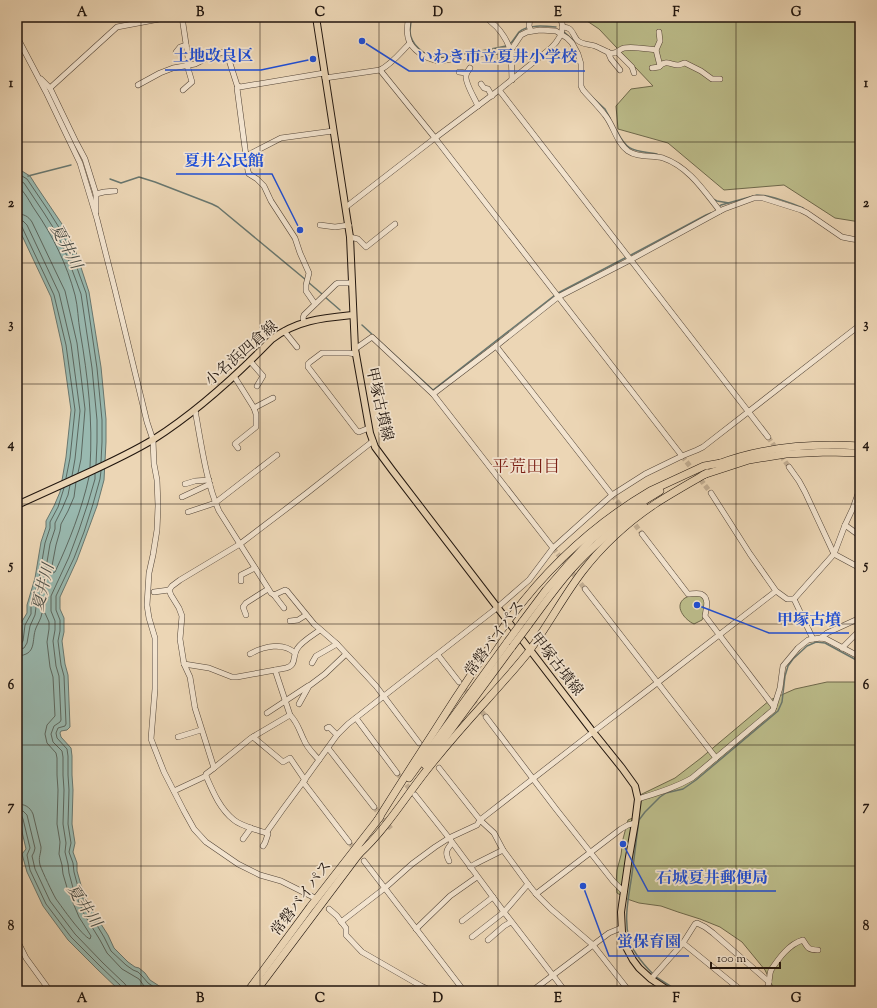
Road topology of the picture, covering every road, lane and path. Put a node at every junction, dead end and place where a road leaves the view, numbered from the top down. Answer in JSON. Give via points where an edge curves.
{"nodes":[{"id":1,"x":170,"y":17,"type":"edge"},
{"id":2,"x":182,"y":17,"type":"edge"},
{"id":3,"x":316,"y":17,"type":"edge"},
{"id":4,"x":409,"y":17,"type":"edge"},
{"id":5,"x":530,"y":17,"type":"edge"},
{"id":6,"x":558,"y":17,"type":"edge"},
{"id":7,"x":490,"y":21,"type":"dead end"},
{"id":8,"x":562,"y":27,"type":"junction"},
{"id":9,"x":530,"y":28,"type":"junction"},
{"id":10,"x":659,"y":32,"type":"dead end"},
{"id":11,"x":561,"y":34,"type":"junction"},
{"id":12,"x":17,"y":37,"type":"edge"},
{"id":13,"x":410,"y":43,"type":"junction"},
{"id":14,"x":186,"y":45,"type":"junction"},
{"id":15,"x":509,"y":47,"type":"junction"},
{"id":16,"x":656,"y":50,"type":"junction"},
{"id":17,"x":176,"y":52,"type":"dead end"},
{"id":18,"x":608,"y":52,"type":"junction"},
{"id":19,"x":617,"y":52,"type":"junction"},
{"id":20,"x":188,"y":64,"type":"junction"},
{"id":21,"x":660,"y":66,"type":"junction"},
{"id":22,"x":470,"y":68,"type":"dead end"},
{"id":23,"x":652,"y":68,"type":"dead end"},
{"id":24,"x":34,"y":70,"type":"junction"},
{"id":25,"x":380,"y":70,"type":"junction"},
{"id":26,"x":620,"y":70,"type":"dead end"},
{"id":27,"x":460,"y":72,"type":"dead end"},
{"id":28,"x":466,"y":73,"type":"junction"},
{"id":29,"x":634,"y":73,"type":"dead end"},
{"id":30,"x":325,"y":75,"type":"junction"},
{"id":31,"x":720,"y":79,"type":"dead end"},
{"id":32,"x":512,"y":80,"type":"junction"},
{"id":33,"x":481,"y":84,"type":"dead end"},
{"id":34,"x":138,"y":85,"type":"dead end"},
{"id":35,"x":238,"y":86,"type":"junction"},
{"id":36,"x":50,"y":88,"type":"junction"},
{"id":37,"x":183,"y":90,"type":"dead end"},
{"id":38,"x":499,"y":90,"type":"junction"},
{"id":39,"x":492,"y":96,"type":"junction"},
{"id":40,"x":478,"y":106,"type":"junction"},
{"id":41,"x":333,"y":131,"type":"junction"},
{"id":42,"x":435,"y":138,"type":"junction"},
{"id":43,"x":246,"y":156,"type":"junction"},
{"id":44,"x":115,"y":191,"type":"dead end"},
{"id":45,"x":96,"y":194,"type":"junction"},
{"id":46,"x":346,"y":207,"type":"junction"},
{"id":47,"x":719,"y":209,"type":"junction"},
{"id":48,"x":96,"y":219,"type":"junction"},
{"id":49,"x":395,"y":224,"type":"dead end"},
{"id":50,"x":320,"y":225,"type":"dead end"},
{"id":51,"x":348,"y":225,"type":"junction"},
{"id":52,"x":350,"y":237,"type":"junction"},
{"id":53,"x":860,"y":240,"type":"edge"},
{"id":54,"x":630,"y":260,"type":"junction"},
{"id":55,"x":352,"y":283,"type":"junction"},
{"id":56,"x":557,"y":295,"type":"junction"},
{"id":57,"x":315,"y":304,"type":"junction"},
{"id":58,"x":353,"y":315,"type":"junction"},
{"id":59,"x":304,"y":323,"type":"junction"},
{"id":60,"x":860,"y":325,"type":"edge"},
{"id":61,"x":284,"y":331,"type":"junction"},
{"id":62,"x":496,"y":346,"type":"junction"},
{"id":63,"x":297,"y":347,"type":"dead end"},
{"id":64,"x":355,"y":352,"type":"junction"},
{"id":65,"x":250,"y":361,"type":"junction"},
{"id":66,"x":234,"y":376,"type":"junction"},
{"id":67,"x":257,"y":386,"type":"dead end"},
{"id":68,"x":433,"y":394,"type":"junction"},
{"id":69,"x":273,"y":398,"type":"dead end"},
{"id":70,"x":254,"y":408,"type":"junction"},
{"id":71,"x":195,"y":410,"type":"junction"},
{"id":72,"x":749,"y":412,"type":"junction"},
{"id":73,"x":369,"y":428,"type":"junction"},
{"id":74,"x":768,"y":437,"type":"tunnel mouth"},
{"id":75,"x":151,"y":441,"type":"junction"},
{"id":76,"x":373,"y":441,"type":"junction"},
{"id":77,"x":860,"y":446,"type":"edge"},
{"id":78,"x":238,"y":448,"type":"dead end"},
{"id":79,"x":860,"y":453,"type":"edge"},
{"id":80,"x":277,"y":455,"type":"dead end"},
{"id":81,"x":682,"y":456,"type":"junction"},
{"id":82,"x":721,"y":463,"type":"junction"},
{"id":83,"x":789,"y":467,"type":"tunnel mouth"},
{"id":84,"x":707,"y":473,"type":"junction"},
{"id":85,"x":210,"y":482,"type":"junction"},
{"id":86,"x":185,"y":484,"type":"dead end"},
{"id":87,"x":860,"y":488,"type":"edge"},
{"id":88,"x":711,"y":494,"type":"tunnel mouth"},
{"id":89,"x":612,"y":495,"type":"junction"},
{"id":90,"x":182,"y":497,"type":"dead end"},
{"id":91,"x":215,"y":503,"type":"junction"},
{"id":92,"x":17,"y":505,"type":"edge"},
{"id":93,"x":188,"y":512,"type":"dead end"},
{"id":94,"x":845,"y":525,"type":"junction"},
{"id":95,"x":642,"y":534,"type":"tunnel mouth"},
{"id":96,"x":860,"y":536,"type":"edge"},
{"id":97,"x":240,"y":544,"type":"junction"},
{"id":98,"x":553,"y":548,"type":"junction"},
{"id":99,"x":834,"y":554,"type":"junction"},
{"id":100,"x":255,"y":568,"type":"junction"},
{"id":101,"x":860,"y":568,"type":"edge"},
{"id":102,"x":241,"y":580,"type":"dead end"},
{"id":103,"x":268,"y":589,"type":"junction"},
{"id":104,"x":585,"y":589,"type":"tunnel mouth"},
{"id":105,"x":169,"y":590,"type":"junction"},
{"id":106,"x":776,"y":591,"type":"junction"},
{"id":107,"x":154,"y":592,"type":"dead end"},
{"id":108,"x":274,"y":595,"type":"junction"},
{"id":109,"x":794,"y":599,"type":"junction"},
{"id":110,"x":498,"y":607,"type":"junction"},
{"id":111,"x":284,"y":608,"type":"dead end"},
{"id":112,"x":246,"y":615,"type":"dead end"},
{"id":113,"x":306,"y":615,"type":"junction"},
{"id":114,"x":860,"y":618,"type":"edge"},
{"id":115,"x":290,"y":621,"type":"dead end"},
{"id":116,"x":507,"y":621,"type":"junction"},
{"id":117,"x":525,"y":624,"type":"junction"},
{"id":118,"x":320,"y":630,"type":"junction"},
{"id":119,"x":860,"y":630,"type":"edge"},
{"id":120,"x":719,"y":634,"type":"junction"},
{"id":121,"x":813,"y":638,"type":"junction"},
{"id":122,"x":821,"y":638,"type":"junction"},
{"id":123,"x":337,"y":644,"type":"junction"},
{"id":124,"x":510,"y":644,"type":"junction"},
{"id":125,"x":842,"y":648,"type":"junction"},
{"id":126,"x":530,"y":650,"type":"junction"},
{"id":127,"x":295,"y":653,"type":"junction"},
{"id":128,"x":250,"y":654,"type":"dead end"},
{"id":129,"x":346,"y":654,"type":"junction"},
{"id":130,"x":438,"y":654,"type":"junction"},
{"id":131,"x":860,"y":657,"type":"edge"},
{"id":132,"x":312,"y":662,"type":"dead end"},
{"id":133,"x":184,"y":664,"type":"junction"},
{"id":134,"x":275,"y":670,"type":"junction"},
{"id":135,"x":459,"y":682,"type":"tunnel mouth"},
{"id":136,"x":657,"y":683,"type":"junction"},
{"id":137,"x":309,"y":686,"type":"junction"},
{"id":138,"x":383,"y":696,"type":"junction"},
{"id":139,"x":286,"y":701,"type":"junction"},
{"id":140,"x":299,"y":704,"type":"dead end"},
{"id":141,"x":774,"y":707,"type":"junction"},
{"id":142,"x":267,"y":713,"type":"dead end"},
{"id":143,"x":290,"y":715,"type":"junction"},
{"id":144,"x":486,"y":717,"type":"tunnel mouth"},
{"id":145,"x":356,"y":718,"type":"junction"},
{"id":146,"x":327,"y":728,"type":"dead end"},
{"id":147,"x":201,"y":730,"type":"junction"},
{"id":148,"x":593,"y":732,"type":"junction"},
{"id":149,"x":337,"y":735,"type":"junction"},
{"id":150,"x":178,"y":737,"type":"dead end"},
{"id":151,"x":253,"y":737,"type":"junction"},
{"id":152,"x":419,"y":743,"type":"dead end"},
{"id":153,"x":328,"y":748,"type":"junction"},
{"id":154,"x":716,"y":758,"type":"junction"},
{"id":155,"x":319,"y":760,"type":"junction"},
{"id":156,"x":214,"y":768,"type":"junction"},
{"id":157,"x":439,"y":768,"type":"dead end"},
{"id":158,"x":397,"y":773,"type":"tunnel mouth"},
{"id":159,"x":206,"y":776,"type":"junction"},
{"id":160,"x":533,"y":778,"type":"junction"},
{"id":161,"x":304,"y":781,"type":"junction"},
{"id":162,"x":174,"y":790,"type":"junction"},
{"id":163,"x":415,"y":795,"type":"tunnel mouth"},
{"id":164,"x":638,"y":798,"type":"junction"},
{"id":165,"x":374,"y":807,"type":"tunnel mouth"},
{"id":166,"x":480,"y":820,"type":"junction"},
{"id":167,"x":377,"y":821,"type":"junction"},
{"id":168,"x":635,"y":823,"type":"junction"},
{"id":169,"x":252,"y":828,"type":"junction"},
{"id":170,"x":268,"y":834,"type":"dead end"},
{"id":171,"x":449,"y":838,"type":"junction"},
{"id":172,"x":243,"y":839,"type":"dead end"},
{"id":173,"x":350,"y":842,"type":"tunnel mouth"},
{"id":174,"x":452,"y":843,"type":"junction"},
{"id":175,"x":263,"y":846,"type":"dead end"},
{"id":176,"x":503,"y":850,"type":"junction"},
{"id":177,"x":590,"y":852,"type":"junction"},
{"id":178,"x":359,"y":854,"type":"junction"},
{"id":179,"x":364,"y":861,"type":"tunnel mouth"},
{"id":180,"x":449,"y":861,"type":"dead end"},
{"id":181,"x":470,"y":867,"type":"junction"},
{"id":182,"x":477,"y":877,"type":"junction"},
{"id":183,"x":528,"y":884,"type":"junction"},
{"id":184,"x":385,"y":888,"type":"junction"},
{"id":185,"x":624,"y":892,"type":"junction"},
{"id":186,"x":536,"y":894,"type":"junction"},
{"id":187,"x":493,"y":896,"type":"junction"},
{"id":188,"x":313,"y":897,"type":"dead end"},
{"id":189,"x":313,"y":909,"type":"junction"},
{"id":190,"x":329,"y":909,"type":"dead end"},
{"id":191,"x":504,"y":912,"type":"junction"},
{"id":192,"x":462,"y":921,"type":"dead end"},
{"id":193,"x":342,"y":922,"type":"junction"},
{"id":194,"x":511,"y":922,"type":"junction"},
{"id":195,"x":621,"y":928,"type":"junction"},
{"id":196,"x":416,"y":929,"type":"junction"},
{"id":197,"x":472,"y":937,"type":"dead end"},
{"id":198,"x":17,"y":940,"type":"edge"},
{"id":199,"x":488,"y":940,"type":"dead end"},
{"id":200,"x":683,"y":943,"type":"junction"},
{"id":201,"x":593,"y":945,"type":"junction"},
{"id":202,"x":818,"y":950,"type":"dead end"},
{"id":203,"x":553,"y":975,"type":"junction"},
{"id":204,"x":654,"y":977,"type":"junction"},
{"id":205,"x":769,"y":982,"type":"junction"},
{"id":206,"x":50,"y":991,"type":"edge"},
{"id":207,"x":248,"y":991,"type":"edge"},
{"id":208,"x":256,"y":991,"type":"edge"},
{"id":209,"x":432,"y":991,"type":"edge"},
{"id":210,"x":464,"y":991,"type":"edge"},
{"id":211,"x":532,"y":991,"type":"edge"},
{"id":212,"x":565,"y":991,"type":"edge"},
{"id":213,"x":630,"y":991,"type":"edge"},
{"id":214,"x":669,"y":991,"type":"edge"},
{"id":215,"x":742,"y":991,"type":"edge"},
{"id":216,"x":764,"y":991,"type":"edge"}],
"edges":[{"from":1,"to":36,"type":"street","via":[[116,27]]},
{"from":2,"to":14,"type":"street"},
{"from":3,"to":30,"type":"main road"},
{"from":4,"to":13,"type":"street","via":[[407,28]]},
{"from":5,"to":9,"type":"street"},
{"from":6,"to":8,"type":"street"},
{"from":7,"to":15,"type":"street"},
{"from":8,"to":11,"type":"street"},
{"from":8,"to":18,"type":"street","via":[[570,29],[579,42]]},
{"from":9,"to":11,"type":"street","via":[[556,30]]},
{"from":9,"to":15,"type":"street"},
{"from":10,"to":16,"type":"street","via":[[660,41]]},
{"from":11,"to":32,"type":"street","via":[[551,48]]},
{"from":11,"to":47,"type":"street","via":[[572,43],[580,60],[583,90],[606,115],[622,145],[633,154],[661,158],[677,164],[692,177]]},
{"from":12,"to":24,"type":"street"},
{"from":13,"to":15,"type":"street","via":[[423,55],[440,61]]},
{"from":13,"to":25,"type":"street"},
{"from":14,"to":17,"type":"street"},
{"from":14,"to":20,"type":"street"},
{"from":15,"to":32,"type":"street"},
{"from":16,"to":19,"type":"street","via":[[625,48]]},
{"from":16,"to":21,"type":"street"},
{"from":18,"to":19,"type":"street"},
{"from":18,"to":26,"type":"street"},
{"from":19,"to":29,"type":"street","via":[[632,67]]},
{"from":20,"to":34,"type":"street","via":[[160,73]]},
{"from":20,"to":35,"type":"street","via":[[195,64],[224,52],[227,54]]},
{"from":20,"to":37,"type":"street","via":[[192,82]]},
{"from":21,"to":23,"type":"street"},
{"from":21,"to":31,"type":"street","via":[[664,63],[685,63],[712,79]]},
{"from":22,"to":28,"type":"street"},
{"from":24,"to":36,"type":"street"},
{"from":24,"to":48,"type":"street","via":[[80,163]]},
{"from":25,"to":30,"type":"street"},
{"from":25,"to":42,"type":"street"},
{"from":27,"to":28,"type":"street"},
{"from":28,"to":40,"type":"street","via":[[468,85]]},
{"from":30,"to":35,"type":"street"},
{"from":30,"to":41,"type":"main road"},
{"from":32,"to":38,"type":"street"},
{"from":33,"to":39,"type":"street"},
{"from":35,"to":43,"type":"street"},
{"from":36,"to":45,"type":"street","via":[[85,159]]},
{"from":38,"to":39,"type":"street"},
{"from":38,"to":54,"type":"street"},
{"from":39,"to":40,"type":"street"},
{"from":40,"to":42,"type":"street"},
{"from":41,"to":43,"type":"street","via":[[281,138]]},
{"from":41,"to":46,"type":"main road"},
{"from":42,"to":46,"type":"street"},
{"from":42,"to":56,"type":"street"},
{"from":43,"to":57,"type":"street","via":[[249,174],[264,186],[296,238],[309,273],[306,291]]},
{"from":44,"to":45,"type":"street"},
{"from":45,"to":48,"type":"street"},
{"from":46,"to":51,"type":"main road"},
{"from":47,"to":53,"type":"street","via":[[754,198],[763,198],[801,210],[842,237]]},
{"from":47,"to":54,"type":"street"},
{"from":48,"to":75,"type":"street"},
{"from":49,"to":52,"type":"street","via":[[366,247],[358,239]]},
{"from":50,"to":51,"type":"street","via":[[335,228]]},
{"from":51,"to":52,"type":"main road"},
{"from":52,"to":55,"type":"main road"},
{"from":54,"to":56,"type":"street"},
{"from":54,"to":72,"type":"street"},
{"from":55,"to":57,"type":"street","via":[[338,283]]},
{"from":55,"to":58,"type":"main road"},
{"from":56,"to":62,"type":"street"},
{"from":56,"to":81,"type":"street"},
{"from":57,"to":59,"type":"street","via":[[304,315]]},
{"from":58,"to":59,"type":"main road","name":"小名浜四倉線"},
{"from":58,"to":64,"type":"main road","name":"甲塚古墳線"},
{"from":59,"to":61,"type":"main road","name":"小名浜四倉線"},
{"from":60,"to":72,"type":"street"},
{"from":61,"to":63,"type":"street"},
{"from":61,"to":65,"type":"main road","name":"小名浜四倉線"},
{"from":62,"to":68,"type":"street"},
{"from":62,"to":89,"type":"street"},
{"from":64,"to":68,"type":"street","via":[[372,338]]},
{"from":64,"to":73,"type":"main road","name":"甲塚古墳線"},
{"from":64,"to":73,"type":"street","via":[[322,353],[308,366],[358,431]]},
{"from":65,"to":66,"type":"main road","name":"小名浜四倉線"},
{"from":65,"to":67,"type":"street","via":[[263,376]]},
{"from":66,"to":70,"type":"street"},
{"from":66,"to":71,"type":"main road","name":"小名浜四倉線"},
{"from":68,"to":98,"type":"street"},
{"from":69,"to":70,"type":"street"},
{"from":70,"to":78,"type":"street","via":[[256,427],[236,442]]},
{"from":71,"to":75,"type":"main road","name":"小名浜四倉線"},
{"from":71,"to":85,"type":"street"},
{"from":72,"to":74,"type":"street"},
{"from":72,"to":81,"type":"street","via":[[703,447]]},
{"from":73,"to":76,"type":"main road","name":"甲塚古墳線"},
{"from":75,"to":92,"type":"main road","name":"小名浜四倉線","via":[[116,460]]},
{"from":75,"to":162,"type":"street","via":[[158,506],[147,605],[156,638],[156,689],[151,739]]},
{"from":76,"to":97,"type":"street"},
{"from":76,"to":110,"type":"main road","name":"甲塚古墳線","via":[[379,454]]},
{"from":77,"to":82,"type":"highway","name":"常磐バイパス","via":[[784,448]]},
{"from":79,"to":84,"type":"highway","name":"常磐バイパス","via":[[786,454],[749,460]]},
{"from":80,"to":91,"type":"street"},
{"from":81,"to":89,"type":"street","via":[[645,474]]},
{"from":82,"to":116,"type":"highway","via":[[704,466],[650,491],[609,518],[556,564]]},
{"from":82,"to":117,"type":"highway","name":"常磐バイパス","via":[[667,487],[610,524],[591,540],[546,590]]},
{"from":83,"to":99,"type":"street","via":[[805,492]]},
{"from":84,"to":117,"type":"highway","name":"常磐バイパス","via":[[645,505],[617,526],[569,571]]},
{"from":84,"to":126,"type":"highway","via":[[656,503],[607,544],[574,583]]},
{"from":85,"to":86,"type":"street","via":[[195,481]]},
{"from":85,"to":90,"type":"street"},
{"from":85,"to":91,"type":"street"},
{"from":87,"to":94,"type":"street"},
{"from":88,"to":106,"type":"street"},
{"from":89,"to":98,"type":"street"},
{"from":91,"to":93,"type":"street"},
{"from":91,"to":97,"type":"street"},
{"from":94,"to":96,"type":"street"},
{"from":94,"to":99,"type":"street"},
{"from":95,"to":120,"type":"street","via":[[688,594],[701,594],[705,597],[705,616]]},
{"from":97,"to":100,"type":"street"},
{"from":97,"to":105,"type":"street","via":[[180,580]]},
{"from":98,"to":110,"type":"street","via":[[529,580]]},
{"from":99,"to":101,"type":"street"},
{"from":99,"to":109,"type":"street"},
{"from":100,"to":102,"type":"street","via":[[241,575]]},
{"from":100,"to":103,"type":"street"},
{"from":103,"to":108,"type":"street"},
{"from":103,"to":112,"type":"street","via":[[246,603],[243,607]]},
{"from":104,"to":136,"type":"street"},
{"from":105,"to":107,"type":"street"},
{"from":105,"to":133,"type":"street","via":[[182,616],[180,639]]},
{"from":106,"to":109,"type":"street","via":[[787,599]]},
{"from":106,"to":120,"type":"street"},
{"from":108,"to":111,"type":"street"},
{"from":108,"to":113,"type":"street","via":[[287,591]]},
{"from":109,"to":121,"type":"street"},
{"from":110,"to":116,"type":"main road","name":"甲塚古墳線"},
{"from":110,"to":130,"type":"street"},
{"from":113,"to":115,"type":"street"},
{"from":113,"to":118,"type":"street"},
{"from":114,"to":122,"type":"street"},
{"from":116,"to":126,"type":"main road","name":"甲塚古墳線"},
{"from":116,"to":167,"type":"highway"},
{"from":117,"to":124,"type":"highway","name":"常磐バイパス","bridge":true},
{"from":118,"to":123,"type":"street"},
{"from":118,"to":127,"type":"street","via":[[301,644]]},
{"from":119,"to":125,"type":"street"},
{"from":120,"to":136,"type":"street"},
{"from":120,"to":141,"type":"street"},
{"from":121,"to":122,"type":"street"},
{"from":121,"to":141,"type":"street","via":[[798,648],[784,666]]},
{"from":122,"to":125,"type":"street"},
{"from":123,"to":129,"type":"street"},
{"from":123,"to":132,"type":"street","via":[[316,656]]},
{"from":124,"to":167,"type":"highway","name":"常磐バイパス"},
{"from":124,"to":178,"type":"highway","name":"常磐バイパス"},
{"from":125,"to":131,"type":"street"},
{"from":126,"to":148,"type":"main road","name":"甲塚古墳線"},
{"from":126,"to":178,"type":"highway"},
{"from":127,"to":128,"type":"street","via":[[291,649],[279,646]]},
{"from":127,"to":134,"type":"street","via":[[292,665]]},
{"from":129,"to":137,"type":"street"},
{"from":129,"to":138,"type":"street"},
{"from":130,"to":135,"type":"street"},
{"from":130,"to":138,"type":"street"},
{"from":133,"to":134,"type":"street","via":[[209,668],[232,677]]},
{"from":133,"to":147,"type":"street","via":[[190,677]]},
{"from":134,"to":139,"type":"street"},
{"from":136,"to":148,"type":"street"},
{"from":136,"to":154,"type":"street"},
{"from":137,"to":139,"type":"street"},
{"from":137,"to":140,"type":"street"},
{"from":138,"to":145,"type":"street"},
{"from":138,"to":152,"type":"street"},
{"from":139,"to":142,"type":"street"},
{"from":139,"to":143,"type":"street"},
{"from":141,"to":154,"type":"street"},
{"from":143,"to":151,"type":"street"},
{"from":143,"to":155,"type":"street","via":[[297,723],[304,741]]},
{"from":144,"to":160,"type":"street"},
{"from":145,"to":149,"type":"street"},
{"from":145,"to":158,"type":"street"},
{"from":146,"to":149,"type":"street"},
{"from":147,"to":150,"type":"street"},
{"from":147,"to":156,"type":"street"},
{"from":148,"to":160,"type":"street"},
{"from":148,"to":164,"type":"main road","name":"甲塚古墳線","via":[[635,786]]},
{"from":149,"to":153,"type":"street"},
{"from":151,"to":156,"type":"street"},
{"from":151,"to":161,"type":"street","via":[[283,762],[290,758]]},
{"from":153,"to":155,"type":"street"},
{"from":153,"to":165,"type":"street"},
{"from":154,"to":164,"type":"street","via":[[683,784]]},
{"from":155,"to":161,"type":"street"},
{"from":156,"to":159,"type":"street"},
{"from":157,"to":166,"type":"street"},
{"from":159,"to":162,"type":"street"},
{"from":159,"to":169,"type":"street","via":[[218,802],[231,817]]},
{"from":160,"to":166,"type":"street"},
{"from":160,"to":177,"type":"street"},
{"from":161,"to":169,"type":"street","via":[[266,833]]},
{"from":161,"to":173,"type":"street"},
{"from":162,"to":188,"type":"street","via":[[194,829],[206,842],[238,864]]},
{"from":163,"to":171,"type":"street"},
{"from":164,"to":168,"type":"main road","name":"甲塚古墳線"},
{"from":166,"to":171,"type":"street","via":[[477,825]]},
{"from":166,"to":176,"type":"street","via":[[494,833]]},
{"from":167,"to":189,"type":"highway","name":"常磐バイパス"},
{"from":168,"to":177,"type":"street","via":[[621,829]]},
{"from":168,"to":185,"type":"main road","name":"甲塚古墳線"},
{"from":169,"to":172,"type":"street"},
{"from":170,"to":175,"type":"street"},
{"from":171,"to":174,"type":"street"},
{"from":171,"to":184,"type":"street","via":[[412,864]]},
{"from":174,"to":180,"type":"street","via":[[446,853]]},
{"from":174,"to":181,"type":"street"},
{"from":176,"to":181,"type":"street"},
{"from":176,"to":183,"type":"street"},
{"from":177,"to":185,"type":"street","via":[[612,881]]},
{"from":177,"to":186,"type":"street"},
{"from":178,"to":189,"type":"highway","name":"常磐バイパス"},
{"from":179,"to":184,"type":"street"},
{"from":181,"to":182,"type":"street"},
{"from":182,"to":187,"type":"street"},
{"from":182,"to":196,"type":"street","via":[[450,896]]},
{"from":183,"to":186,"type":"street"},
{"from":183,"to":191,"type":"street"},
{"from":184,"to":193,"type":"street"},
{"from":184,"to":196,"type":"street"},
{"from":185,"to":195,"type":"main road","name":"甲塚古墳線"},
{"from":186,"to":201,"type":"street"},
{"from":187,"to":191,"type":"street"},
{"from":187,"to":192,"type":"street"},
{"from":189,"to":207,"type":"highway","name":"常磐バイパス"},
{"from":189,"to":208,"type":"highway","name":"常磐バイパス"},
{"from":190,"to":193,"type":"street"},
{"from":191,"to":194,"type":"street"},
{"from":191,"to":197,"type":"street"},
{"from":193,"to":209,"type":"street","via":[[346,928],[346,935],[362,952]]},
{"from":194,"to":199,"type":"street"},
{"from":194,"to":203,"type":"street"},
{"from":195,"to":201,"type":"street"},
{"from":195,"to":204,"type":"main road","name":"甲塚古墳線","via":[[633,960],[646,975]]},
{"from":196,"to":210,"type":"street"},
{"from":198,"to":206,"type":"street","via":[[26,958]]},
{"from":200,"to":204,"type":"street"},
{"from":200,"to":205,"type":"street","via":[[695,924],[700,924]]},
{"from":200,"to":215,"type":"street"},
{"from":201,"to":203,"type":"street"},
{"from":201,"to":213,"type":"street"},
{"from":202,"to":205,"type":"street","via":[[808,948],[803,940],[799,941],[785,952],[774,966]]},
{"from":203,"to":211,"type":"street"},
{"from":203,"to":212,"type":"street"},
{"from":204,"to":214,"type":"main road","name":"甲塚古墳線"},
{"from":205,"to":216,"type":"street"}]}
